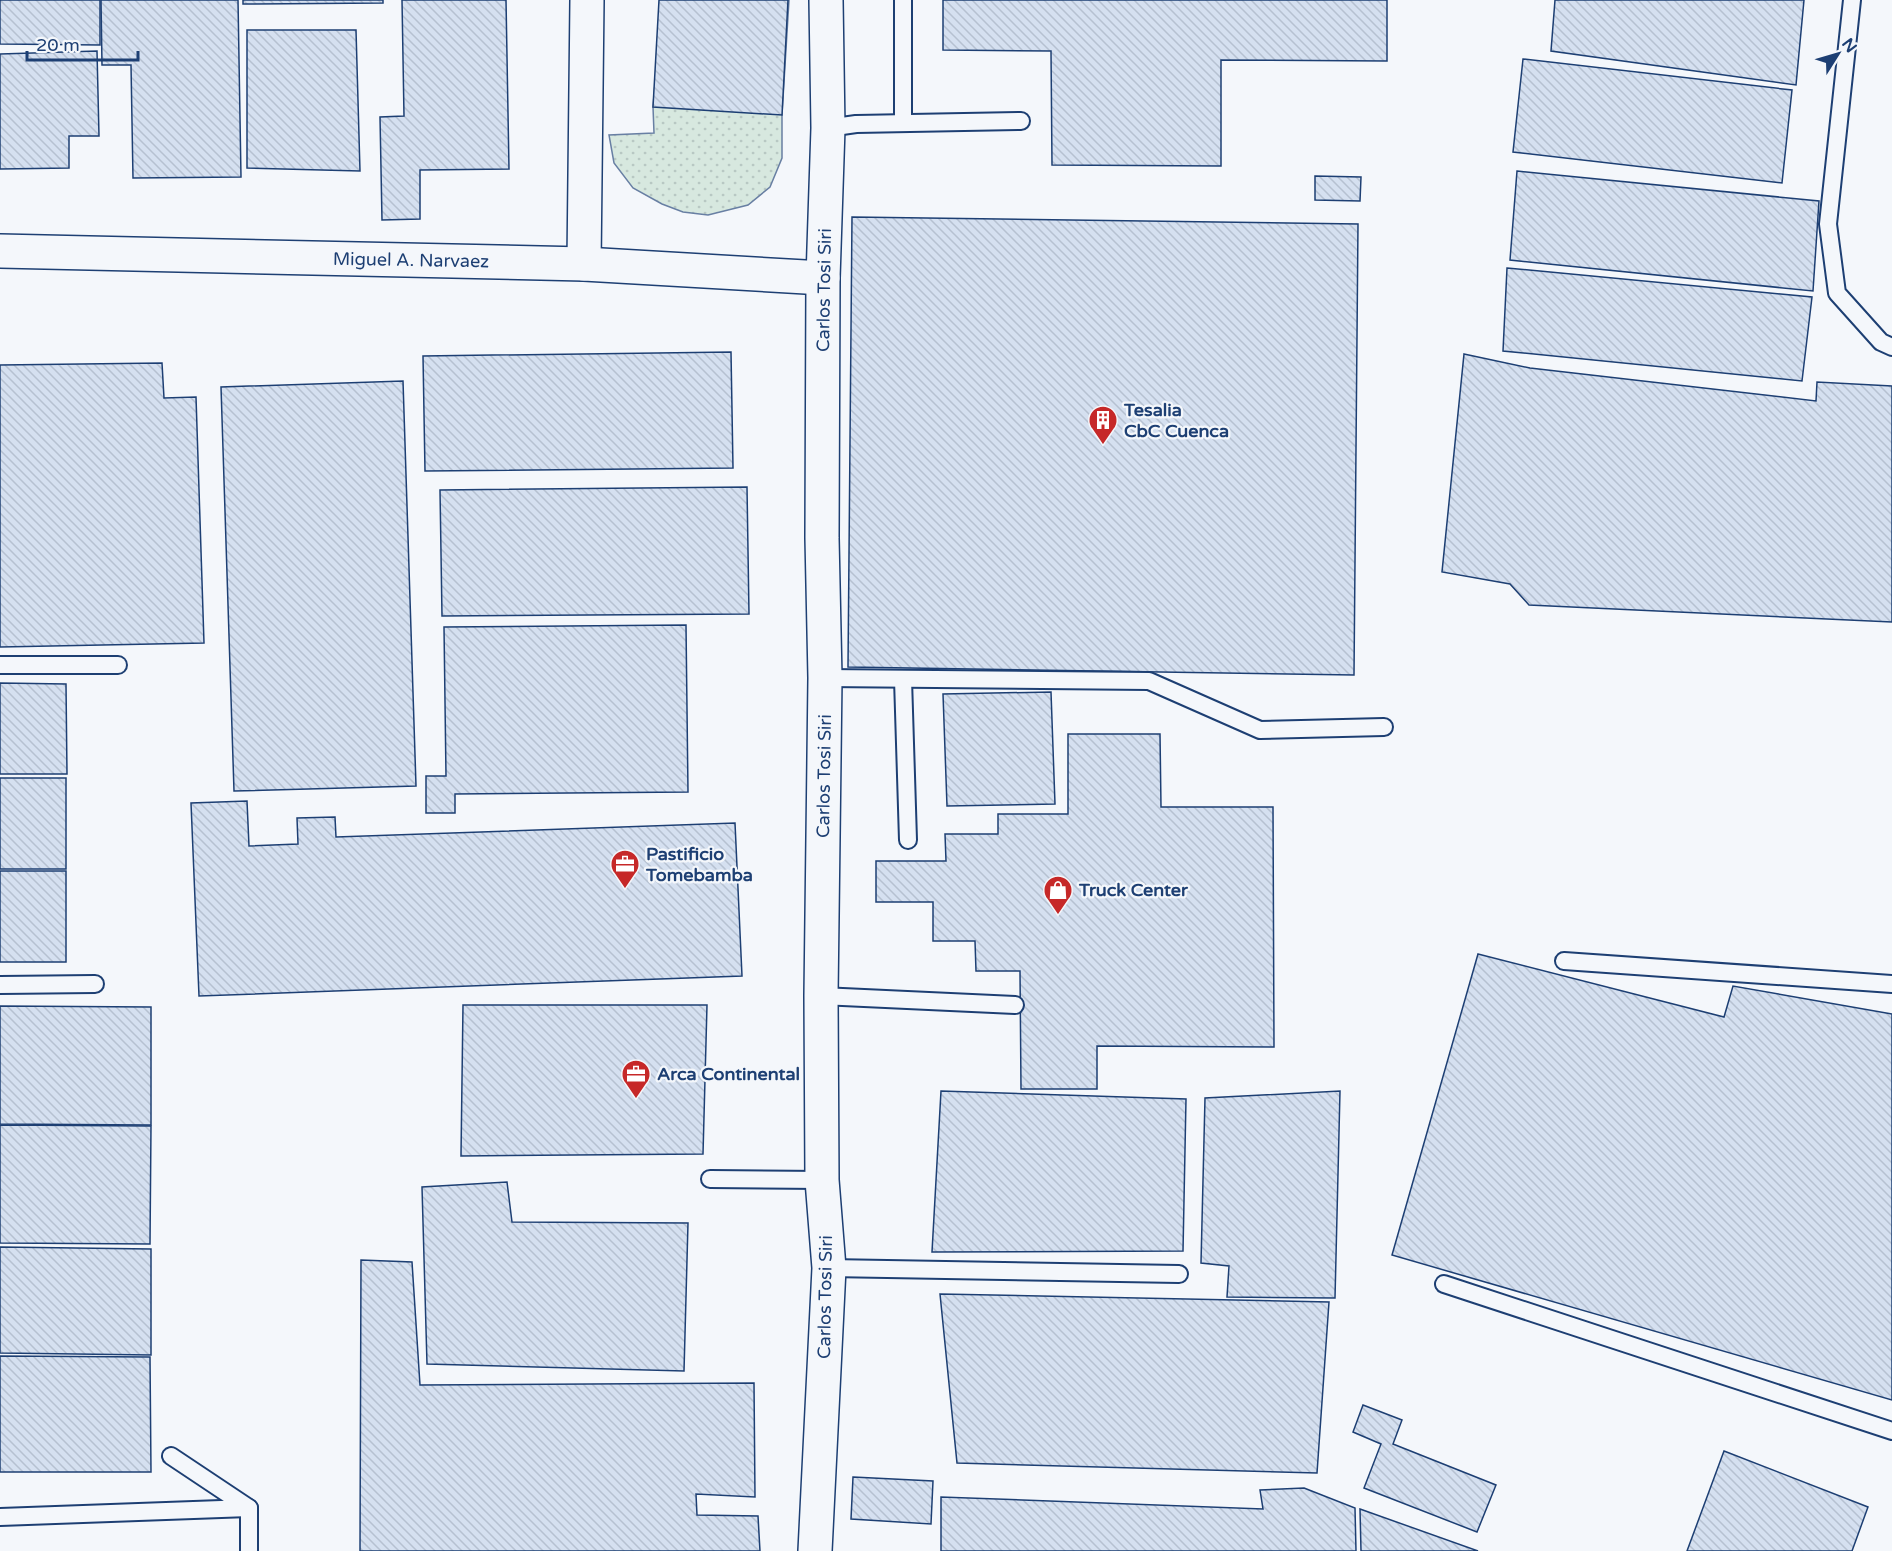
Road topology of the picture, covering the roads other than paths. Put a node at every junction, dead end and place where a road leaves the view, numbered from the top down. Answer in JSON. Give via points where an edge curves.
{"nodes":[{"id":1,"x":587,"y":0,"type":"edge"},
{"id":2,"x":826,"y":0,"type":"edge"},
{"id":3,"x":903,"y":0,"type":"edge"},
{"id":4,"x":1852,"y":0,"type":"edge"},
{"id":5,"x":1021,"y":121,"type":"dead end"},
{"id":6,"x":903,"y":123,"type":"junction"},
{"id":7,"x":828,"y":128,"type":"junction"},
{"id":8,"x":0,"y":250,"type":"edge"},
{"id":9,"x":584,"y":264,"type":"junction"},
{"id":10,"x":823,"y":278,"type":"junction"},
{"id":11,"x":1892,"y":347,"type":"edge"},
{"id":12,"x":0,"y":665,"type":"edge"},
{"id":13,"x":118,"y":665,"type":"dead end"},
{"id":14,"x":825,"y":678,"type":"junction"},
{"id":15,"x":903,"y":679,"type":"junction"},
{"id":16,"x":1384,"y":727,"type":"dead end"},
{"id":17,"x":908,"y":840,"type":"dead end"},
{"id":18,"x":1564,"y":961,"type":"dead end"},
{"id":19,"x":95,"y":984,"type":"dead end"},
{"id":20,"x":1892,"y":984,"type":"edge"},
{"id":21,"x":0,"y":985,"type":"edge"},
{"id":22,"x":821,"y":996,"type":"junction"},
{"id":23,"x":1015,"y":1005,"type":"dead end"},
{"id":24,"x":710,"y":1179,"type":"dead end"},
{"id":25,"x":822,"y":1180,"type":"junction"},
{"id":26,"x":828,"y":1268,"type":"junction"},
{"id":27,"x":1179,"y":1274,"type":"dead end"},
{"id":28,"x":1444,"y":1284,"type":"dead end"},
{"id":29,"x":1892,"y":1431,"type":"edge"},
{"id":30,"x":171,"y":1456,"type":"dead end"},
{"id":31,"x":249,"y":1508,"type":"junction"},
{"id":32,"x":0,"y":1517,"type":"edge"},
{"id":33,"x":249,"y":1551,"type":"edge"},
{"id":34,"x":815,"y":1551,"type":"edge"}],
"edges":[{"from":1,"to":9,"type":"street"},
{"from":2,"to":7,"type":"street","name":"Carlos Tosi Siri"},
{"from":3,"to":6,"type":"lane"},
{"from":4,"to":11,"type":"lane","via":[[1828,224],[1837,293],[1881,342]]},
{"from":5,"to":6,"type":"lane"},
{"from":6,"to":7,"type":"lane"},
{"from":7,"to":10,"type":"street","name":"Carlos Tosi Siri"},
{"from":8,"to":9,"type":"street","name":"Miguel A. Narvaez"},
{"from":9,"to":10,"type":"street","name":"Miguel A. Narvaez"},
{"from":10,"to":14,"type":"street","name":"Carlos Tosi Siri"},
{"from":12,"to":13,"type":"lane"},
{"from":14,"to":15,"type":"lane"},
{"from":14,"to":22,"type":"street","name":"Carlos Tosi Siri"},
{"from":15,"to":16,"type":"lane","via":[[1149,681],[1260,730]]},
{"from":15,"to":17,"type":"lane"},
{"from":18,"to":20,"type":"lane"},
{"from":19,"to":21,"type":"lane"},
{"from":22,"to":23,"type":"lane"},
{"from":22,"to":25,"type":"street","name":"Carlos Tosi Siri"},
{"from":24,"to":25,"type":"lane"},
{"from":25,"to":26,"type":"street","name":"Carlos Tosi Siri"},
{"from":26,"to":27,"type":"lane"},
{"from":26,"to":34,"type":"street","name":"Carlos Tosi Siri"},
{"from":28,"to":29,"type":"lane"},
{"from":30,"to":31,"type":"lane"},
{"from":31,"to":32,"type":"lane"},
{"from":31,"to":33,"type":"lane"}]}
